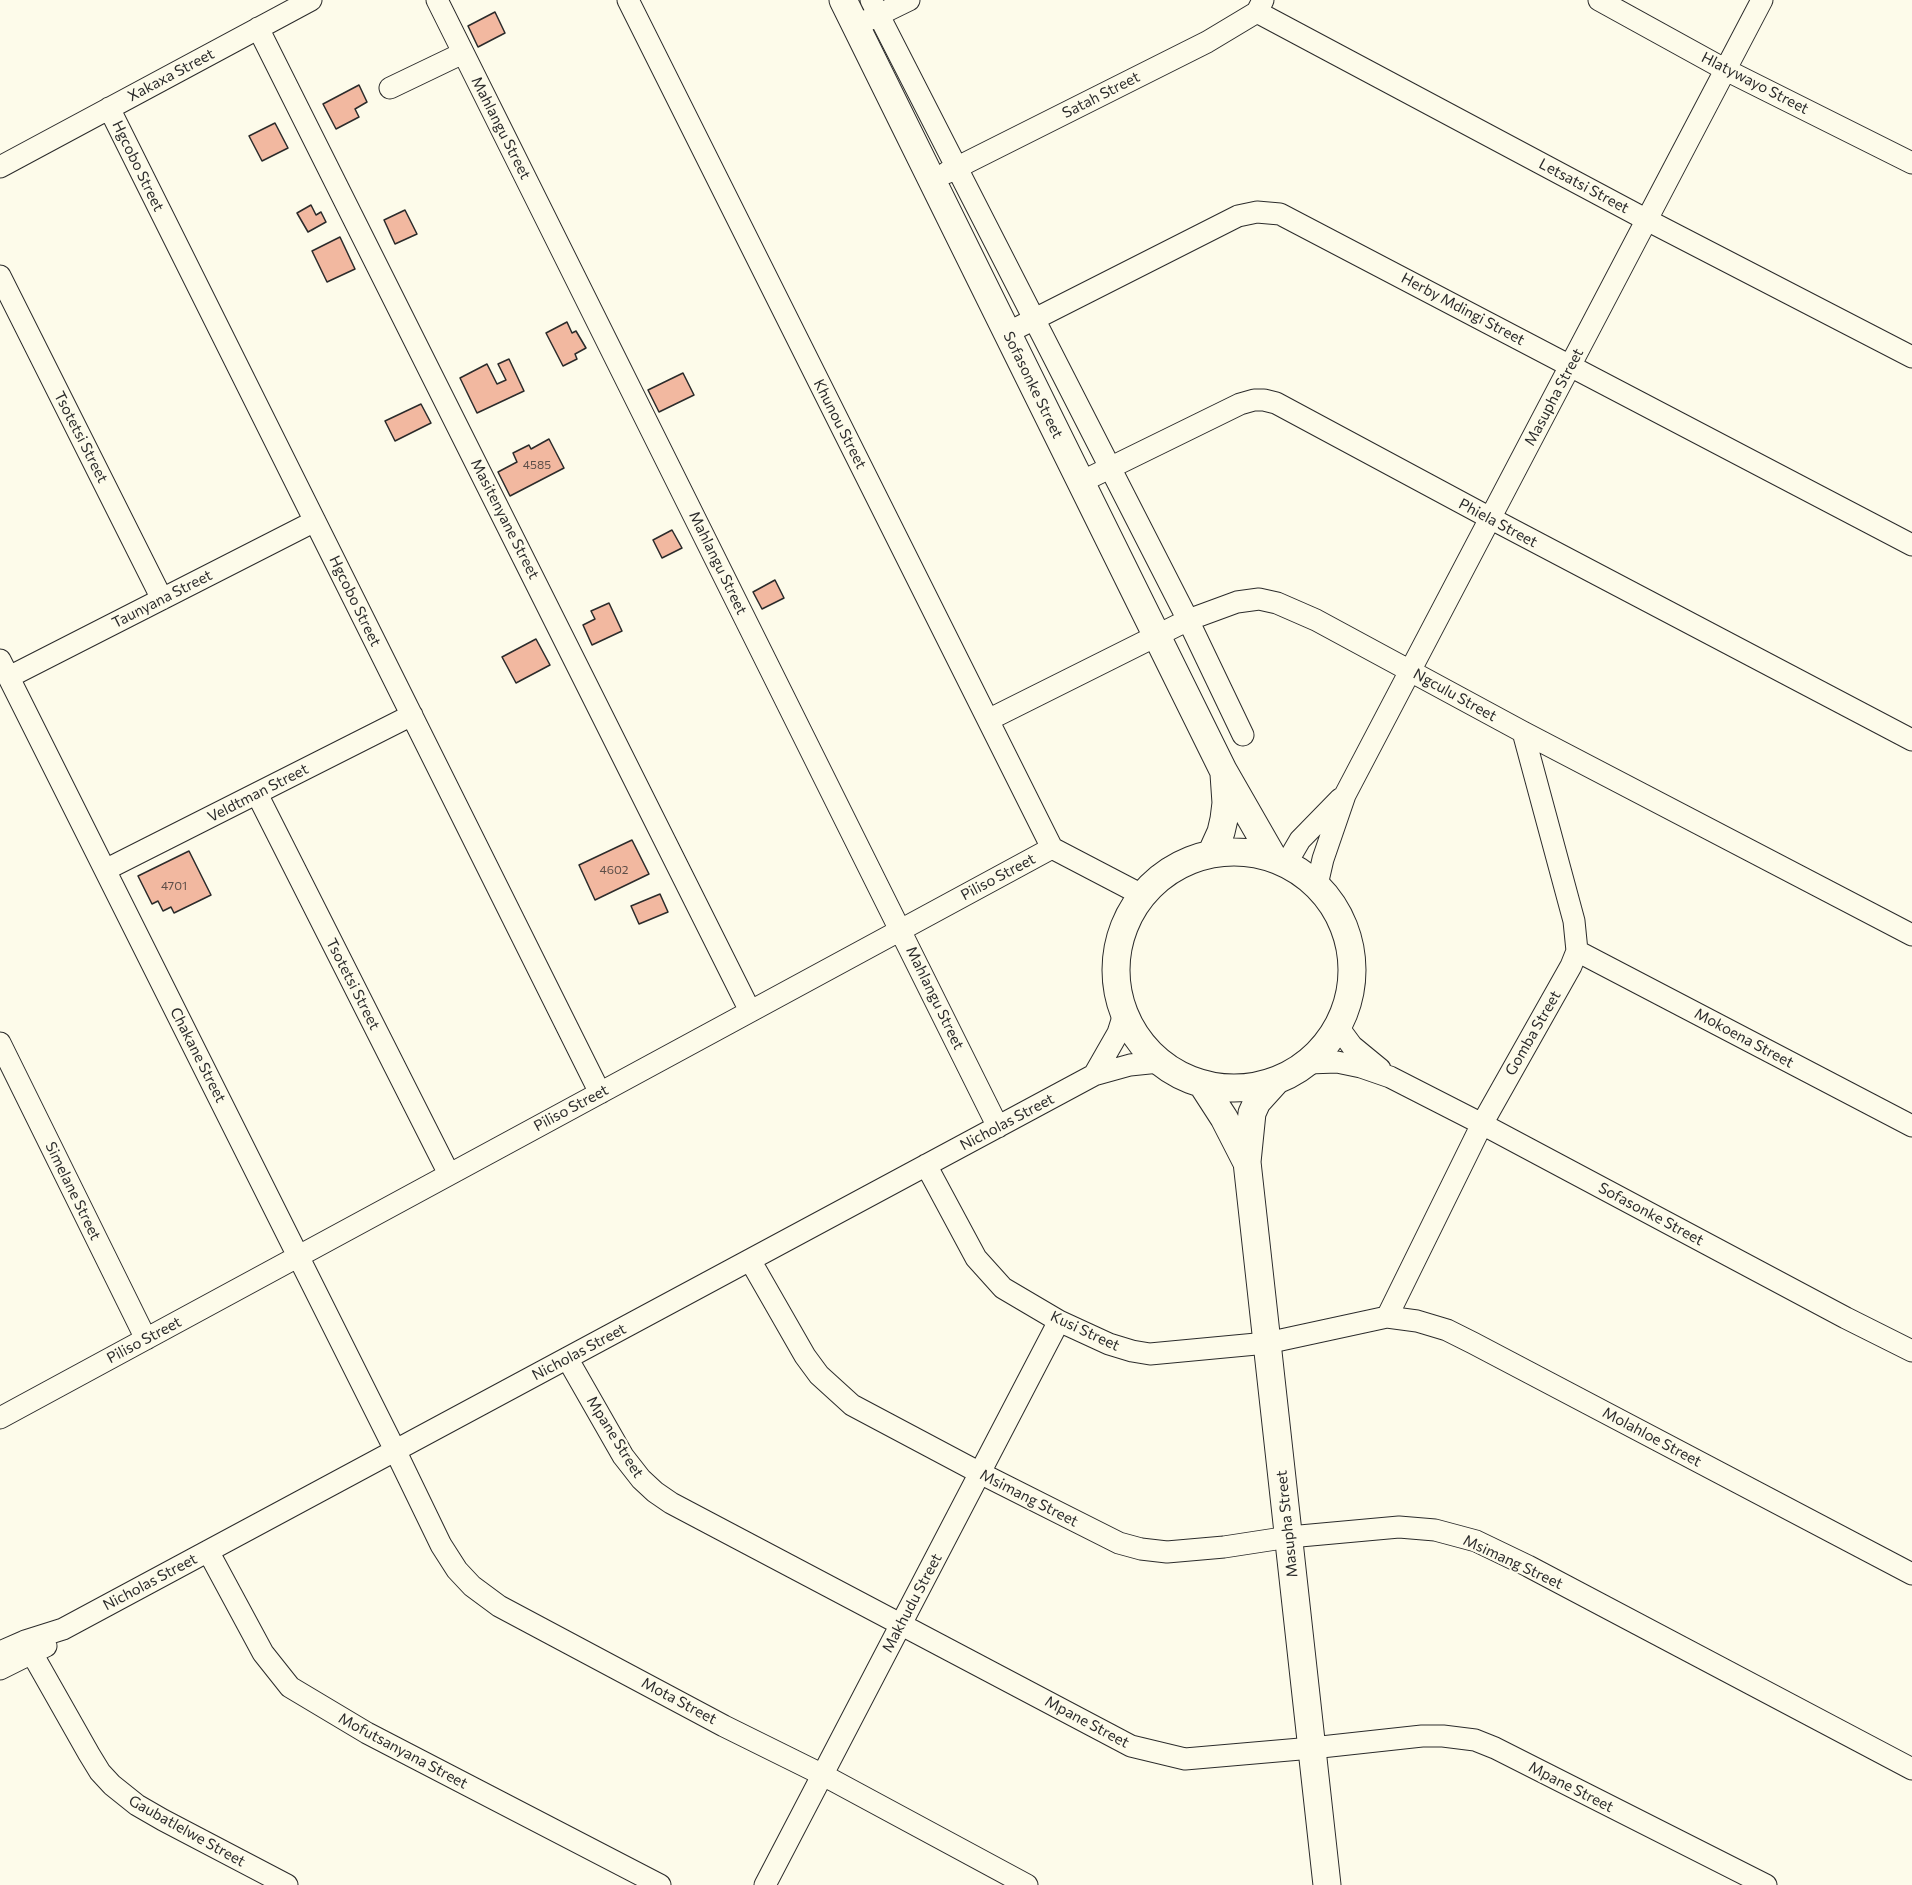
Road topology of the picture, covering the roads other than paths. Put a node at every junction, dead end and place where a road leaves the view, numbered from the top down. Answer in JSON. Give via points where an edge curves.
{"nodes":[{"id":1,"x":311,"y":0,"type":"edge"},
{"id":2,"x":437,"y":0,"type":"edge"},
{"id":3,"x":628,"y":0,"type":"edge"},
{"id":4,"x":843,"y":0,"type":"edge"},
{"id":5,"x":909,"y":0,"type":"edge"},
{"id":6,"x":1599,"y":0,"type":"edge"},
{"id":7,"x":1762,"y":0,"type":"edge"},
{"id":8,"x":1260,"y":6,"type":"edge"},
{"id":9,"x":868,"y":14,"type":"edge"},
{"id":10,"x":258,"y":28,"type":"junction"},
{"id":11,"x":464,"y":53,"type":"junction"},
{"id":12,"x":1726,"y":70,"type":"junction"},
{"id":13,"x":390,"y":88,"type":"dead end"},
{"id":14,"x":109,"y":108,"type":"junction"},
{"id":15,"x":1912,"y":163,"type":"edge"},
{"id":16,"x":0,"y":167,"type":"edge"},
{"id":17,"x":957,"y":168,"type":"junction"},
{"id":18,"x":932,"y":180,"type":"junction"},
{"id":19,"x":1647,"y":220,"type":"junction"},
{"id":20,"x":0,"y":276,"type":"edge"},
{"id":21,"x":1033,"y":320,"type":"junction"},
{"id":22,"x":1007,"y":333,"type":"junction"},
{"id":23,"x":1912,"y":357,"type":"edge"},
{"id":24,"x":1570,"y":365,"type":"junction"},
{"id":25,"x":1110,"y":468,"type":"junction"},
{"id":26,"x":1081,"y":482,"type":"junction"},
{"id":27,"x":1490,"y":519,"type":"junction"},
{"id":28,"x":315,"y":521,"type":"junction"},
{"id":29,"x":1912,"y":545,"type":"edge"},
{"id":30,"x":162,"y":599,"type":"junction"},
{"id":31,"x":1188,"y":620,"type":"junction"},
{"id":32,"x":1156,"y":635,"type":"junction"},
{"id":33,"x":4,"y":668,"type":"edge"},
{"id":34,"x":1411,"y":670,"type":"junction"},
{"id":35,"x":412,"y":715,"type":"junction"},
{"id":36,"x":988,"y":720,"type":"junction"},
{"id":37,"x":1523,"y":732,"type":"junction"},
{"id":38,"x":1243,"y":735,"type":"dead end"},
{"id":39,"x":1912,"y":740,"type":"edge"},
{"id":40,"x":1223,"y":770,"type":"junction"},
{"id":41,"x":257,"y":794,"type":"junction"},
{"id":42,"x":1345,"y":795,"type":"junction"},
{"id":43,"x":1052,"y":848,"type":"junction"},
{"id":44,"x":1211,"y":854,"type":"junction"},
{"id":45,"x":1280,"y":861,"type":"junction"},
{"id":46,"x":105,"y":870,"type":"junction"},
{"id":47,"x":1317,"y":885,"type":"junction"},
{"id":48,"x":1142,"y":895,"type":"junction"},
{"id":49,"x":901,"y":929,"type":"junction"},
{"id":50,"x":1912,"y":935,"type":"edge"},
{"id":51,"x":1576,"y":951,"type":"junction"},
{"id":52,"x":750,"y":1011,"type":"junction"},
{"id":53,"x":1124,"y":1014,"type":"junction"},
{"id":54,"x":1338,"y":1027,"type":"junction"},
{"id":55,"x":0,"y":1043,"type":"edge"},
{"id":56,"x":1159,"y":1062,"type":"junction"},
{"id":57,"x":1308,"y":1063,"type":"junction"},
{"id":58,"x":1094,"y":1075,"type":"junction"},
{"id":59,"x":1390,"y":1077,"type":"junction"},
{"id":60,"x":1276,"y":1081,"type":"junction"},
{"id":61,"x":1202,"y":1084,"type":"junction"},
{"id":62,"x":600,"y":1093,"type":"junction"},
{"id":63,"x":1482,"y":1124,"type":"junction"},
{"id":64,"x":998,"y":1126,"type":"junction"},
{"id":65,"x":1912,"y":1126,"type":"edge"},
{"id":66,"x":1247,"y":1162,"type":"junction"},
{"id":67,"x":926,"y":1165,"type":"junction"},
{"id":68,"x":449,"y":1174,"type":"junction"},
{"id":69,"x":298,"y":1256,"type":"junction"},
{"id":70,"x":750,"y":1260,"type":"junction"},
{"id":71,"x":1387,"y":1317,"type":"junction"},
{"id":72,"x":1059,"y":1321,"type":"junction"},
{"id":73,"x":146,"y":1339,"type":"junction"},
{"id":74,"x":1267,"y":1343,"type":"junction"},
{"id":75,"x":1912,"y":1351,"type":"edge"},
{"id":76,"x":567,"y":1358,"type":"junction"},
{"id":77,"x":0,"y":1418,"type":"edge"},
{"id":78,"x":395,"y":1450,"type":"junction"},
{"id":79,"x":980,"y":1473,"type":"junction"},
{"id":80,"x":1289,"y":1537,"type":"junction"},
{"id":81,"x":208,"y":1551,"type":"junction"},
{"id":82,"x":1912,"y":1574,"type":"edge"},
{"id":83,"x":901,"y":1624,"type":"junction"},
{"id":84,"x":29,"y":1647,"type":"junction"},
{"id":85,"x":0,"y":1652,"type":"edge"},
{"id":86,"x":0,"y":1669,"type":"edge"},
{"id":87,"x":1312,"y":1748,"type":"junction"},
{"id":88,"x":1912,"y":1769,"type":"edge"},
{"id":89,"x":823,"y":1775,"type":"junction"},
{"id":90,"x":287,"y":1885,"type":"edge"},
{"id":91,"x":660,"y":1885,"type":"edge"},
{"id":92,"x":765,"y":1885,"type":"edge"},
{"id":93,"x":1027,"y":1885,"type":"edge"},
{"id":94,"x":1328,"y":1885,"type":"edge"},
{"id":95,"x":1766,"y":1885,"type":"edge"}],
"edges":[{"from":1,"to":10,"type":"street","name":"Xakaxa Street"},
{"from":2,"to":11,"type":"street","name":"Mahlangu Street"},
{"from":3,"to":36,"type":"street","name":"Khunou Street"},
{"from":4,"to":9,"type":"main road","name":"Sofasonke Street"},
{"from":5,"to":9,"type":"street"},
{"from":6,"to":12,"type":"street","name":"Hlatywayo Street"},
{"from":7,"to":12,"type":"street","name":"Masupha Street"},
{"from":8,"to":17,"type":"street","name":"Satah Street","via":[[1207,42]]},
{"from":8,"to":19,"type":"street","name":"Letsatsi Street"},
{"from":9,"to":17,"type":"street"},
{"from":9,"to":18,"type":"main road","name":"Sofasonke Street"},
{"from":10,"to":14,"type":"street","name":"Xakaxa Street"},
{"from":10,"to":52,"type":"street","name":"Masitenyane Street"},
{"from":11,"to":13,"type":"street"},
{"from":11,"to":49,"type":"street","name":"Mahlangu Street"},
{"from":12,"to":15,"type":"street","name":"Hlatywayo Street"},
{"from":12,"to":19,"type":"street","name":"Masupha Street"},
{"from":14,"to":16,"type":"street","name":"Xakaxa Street"},
{"from":14,"to":28,"type":"street","name":"Hgcobo Street"},
{"from":17,"to":18,"type":"street","name":"Satah Street"},
{"from":17,"to":21,"type":"street"},
{"from":18,"to":22,"type":"main road","name":"Sofasonke Street"},
{"from":19,"to":23,"type":"street","name":"Letsatsi Street"},
{"from":19,"to":24,"type":"street","name":"Masupha Street"},
{"from":20,"to":30,"type":"street","name":"Tsotetsi Street"},
{"from":21,"to":22,"type":"street","name":"Herby Mdingi Street"},
{"from":21,"to":24,"type":"street","name":"Herby Mdingi Street","via":[[1238,216],[1270,213],[1290,218]]},
{"from":21,"to":25,"type":"street"},
{"from":22,"to":26,"type":"main road","name":"Sofasonke Street"},
{"from":24,"to":27,"type":"street","name":"Masupha Street"},
{"from":24,"to":29,"type":"street","name":"Herby Mdingi Street"},
{"from":25,"to":26,"type":"street","name":"Phiela Street"},
{"from":25,"to":27,"type":"street","name":"Phiela Street","via":[[1240,404],[1264,400]]},
{"from":25,"to":31,"type":"street"},
{"from":26,"to":32,"type":"main road","name":"Sofasonke Street"},
{"from":27,"to":34,"type":"street","name":"Masupha Street"},
{"from":27,"to":39,"type":"street","name":"Phiela Street"},
{"from":28,"to":30,"type":"street","name":"Taunyana Street"},
{"from":28,"to":35,"type":"street","name":"Hgcobo Street"},
{"from":30,"to":33,"type":"street","name":"Taunyana Street"},
{"from":31,"to":32,"type":"street","name":"Ngculu Street"},
{"from":31,"to":34,"type":"street","name":"Ngculu Street","via":[[1237,602],[1259,599],[1277,603]]},
{"from":31,"to":38,"type":"street"},
{"from":32,"to":36,"type":"street","name":"Ngculu Street"},
{"from":32,"to":40,"type":"main road","name":"Sofasonke Street"},
{"from":33,"to":46,"type":"street","name":"Chakane Street"},
{"from":34,"to":37,"type":"street","name":"Ngculu Street"},
{"from":34,"to":42,"type":"street","name":"Masupha Street"},
{"from":35,"to":41,"type":"street","name":"Veldtman Street"},
{"from":35,"to":62,"type":"street","name":"Hgcobo Street"},
{"from":36,"to":43,"type":"street","name":"Khunou Street"},
{"from":37,"to":50,"type":"street","name":"Ngculu Street"},
{"from":37,"to":51,"type":"street","name":"Gomba Street","via":[[1574,921]]},
{"from":40,"to":44,"type":"main road","name":"Sofasonke Street","via":[[1224,819]]},
{"from":40,"to":45,"type":"main road","name":"Sofasonke Street"},
{"from":41,"to":46,"type":"street","name":"Veldtman Street"},
{"from":41,"to":68,"type":"street","name":"Tsotetsi Street"},
{"from":42,"to":45,"type":"street","name":"Masupha Street"},
{"from":42,"to":47,"type":"street","name":"Masupha Street"},
{"from":43,"to":48,"type":"street","name":"Piliso Street"},
{"from":43,"to":49,"type":"street","name":"Piliso Street"},
{"from":44,"to":45,"type":"main road","name":"Sofasonke Street","via":[[1246,852]]},
{"from":44,"to":48,"type":"main road","name":"Sofasonke Street","via":[[1189,860],[1163,875]]},
{"from":45,"to":47,"type":"main road","name":"Sofasonke Street"},
{"from":46,"to":69,"type":"street","name":"Chakane Street"},
{"from":47,"to":54,"type":"main road","name":"Sofasonke Street","via":[[1340,916],[1351,953],[1350,991]]},
{"from":48,"to":53,"type":"main road","name":"Sofasonke Street","via":[[1126,922],[1117,952],[1117,983]]},
{"from":49,"to":52,"type":"street","name":"Piliso Street"},
{"from":49,"to":64,"type":"street","name":"Mahlangu Street"},
{"from":51,"to":63,"type":"street","name":"Gomba Street"},
{"from":51,"to":65,"type":"street","name":"Mokoena Street"},
{"from":52,"to":62,"type":"street","name":"Piliso Street"},
{"from":53,"to":56,"type":"main road","name":"Sofasonke Street","via":[[1138,1040]]},
{"from":53,"to":58,"type":"street","via":[[1118,1033]]},
{"from":54,"to":57,"type":"main road","name":"Sofasonke Street"},
{"from":54,"to":59,"type":"street","name":"Sofasonke Street","via":[[1352,1046]]},
{"from":55,"to":73,"type":"street","name":"Simelane Street"},
{"from":56,"to":58,"type":"street","name":"Nicholas Street"},
{"from":56,"to":61,"type":"main road","name":"Sofasonke Street"},
{"from":57,"to":59,"type":"street","name":"Sofasonke Street","via":[[1337,1062]]},
{"from":57,"to":60,"type":"main road","name":"Sofasonke Street"},
{"from":58,"to":64,"type":"street","name":"Nicholas Street"},
{"from":59,"to":63,"type":"street","name":"Sofasonke Street"},
{"from":60,"to":61,"type":"main road","name":"Sofasonke Street","via":[[1252,1088]]},
{"from":60,"to":66,"type":"main road","name":"Masupha Street","via":[[1252,1113]]},
{"from":61,"to":66,"type":"main road","name":"Masupha Street"},
{"from":62,"to":68,"type":"street","name":"Piliso Street"},
{"from":63,"to":71,"type":"street","name":"Gomba Street"},
{"from":63,"to":75,"type":"street","name":"Sofasonke Street"},
{"from":64,"to":67,"type":"street","name":"Nicholas Street"},
{"from":66,"to":74,"type":"main road","name":"Masupha Street"},
{"from":67,"to":70,"type":"street","name":"Nicholas Street"},
{"from":67,"to":72,"type":"street","name":"Kusi Street","via":[[976,1258],[989,1274],[1003,1288]]},
{"from":68,"to":69,"type":"street","name":"Piliso Street"},
{"from":69,"to":73,"type":"street","name":"Piliso Street"},
{"from":69,"to":78,"type":"street","name":"Chakane Street"},
{"from":70,"to":76,"type":"street","name":"Nicholas Street"},
{"from":70,"to":79,"type":"street","name":"Msimang Street","via":[[805,1356],[833,1389],[852,1405]]},
{"from":71,"to":74,"type":"street","name":"Kusi Street"},
{"from":71,"to":82,"type":"street","name":"Molahloe Street","via":[[1447,1330]]},
{"from":72,"to":74,"type":"street","name":"Kusi Street","via":[[1108,1344],[1150,1354]]},
{"from":72,"to":79,"type":"street","name":"Makhudu Street"},
{"from":73,"to":77,"type":"street","name":"Piliso Street"},
{"from":74,"to":80,"type":"main road","name":"Masupha Street"},
{"from":76,"to":78,"type":"street","name":"Nicholas Street"},
{"from":76,"to":83,"type":"street","name":"Mpane Street","via":[[623,1456],[655,1492]]},
{"from":78,"to":81,"type":"street","name":"Nicholas Street"},
{"from":78,"to":89,"type":"street","name":"Mota Street","via":[[441,1545],[472,1586],[499,1606]]},
{"from":79,"to":80,"type":"street","name":"Msimang Street","via":[[1119,1543],[1141,1549],[1167,1552]]},
{"from":79,"to":83,"type":"street","name":"Makhudu Street"},
{"from":80,"to":87,"type":"main road","name":"Masupha Street"},
{"from":80,"to":88,"type":"street","name":"Msimang Street","via":[[1399,1527],[1435,1530],[1476,1541]]},
{"from":81,"to":84,"type":"street","name":"Nicholas Street"},
{"from":81,"to":91,"type":"street","name":"Mofutsanyana Street","via":[[263,1653],[290,1686],[367,1733]]},
{"from":83,"to":87,"type":"street","name":"Mpane Street","via":[[1131,1746],[1185,1759]]},
{"from":83,"to":89,"type":"street","name":"Makhudu Street"},
{"from":84,"to":85,"type":"street","name":"Nicholas Street"},
{"from":84,"to":86,"type":"street","name":"Nicholas Street"},
{"from":84,"to":90,"type":"street","name":"Gaubatlelwe Street","via":[[88,1754],[112,1785],[163,1820]]},
{"from":87,"to":94,"type":"main road","name":"Masupha Street"},
{"from":87,"to":95,"type":"street","name":"Mpane Street","via":[[1422,1736],[1475,1740]]},
{"from":89,"to":92,"type":"street","name":"Makhudu Street"},
{"from":89,"to":93,"type":"street","name":"Mota Street"}]}
